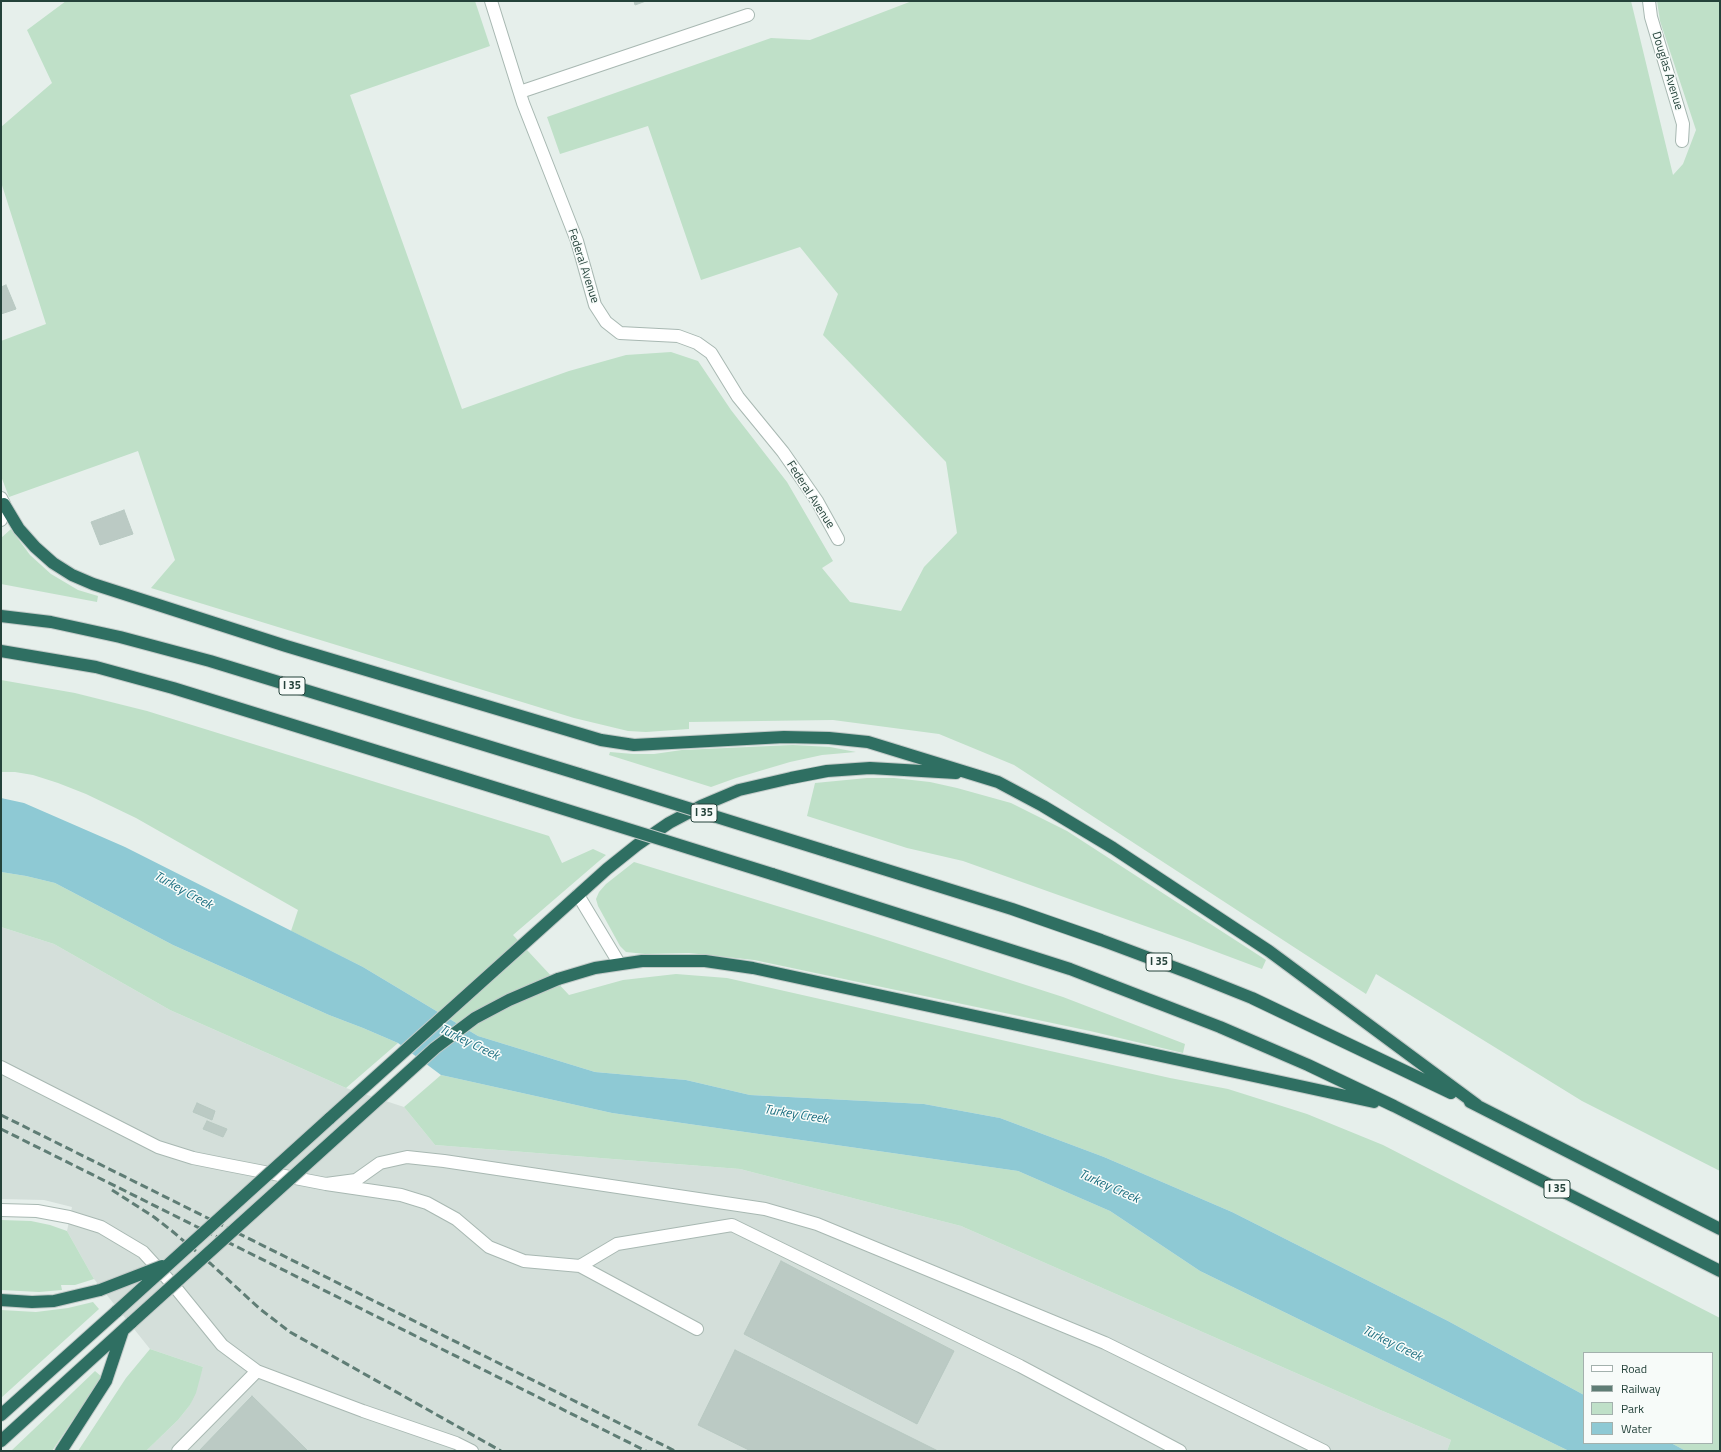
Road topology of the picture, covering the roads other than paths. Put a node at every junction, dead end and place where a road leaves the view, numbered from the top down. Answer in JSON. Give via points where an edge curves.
{"nodes":[{"id":1,"x":492,"y":1,"type":"edge"},
{"id":2,"x":1649,"y":1,"type":"edge"},
{"id":3,"x":748,"y":15,"type":"dead end"},
{"id":4,"x":520,"y":92,"type":"junction"},
{"id":5,"x":1682,"y":140,"type":"dead end"},
{"id":6,"x":2,"y":501,"type":"edge"},
{"id":7,"x":1,"y":520,"type":"edge"},
{"id":8,"x":838,"y":539,"type":"dead end"},
{"id":9,"x":1,"y":616,"type":"edge"},
{"id":10,"x":1,"y":651,"type":"edge"},
{"id":11,"x":977,"y":775,"type":"junction"},
{"id":12,"x":578,"y":895,"type":"junction"},
{"id":13,"x":619,"y":964,"type":"junction"},
{"id":14,"x":1,"y":1067,"type":"edge"},
{"id":15,"x":1477,"y":1105,"type":"junction"},
{"id":16,"x":1394,"y":1106,"type":"junction"},
{"id":17,"x":326,"y":1184,"type":"junction"},
{"id":18,"x":1,"y":1210,"type":"edge"},
{"id":19,"x":1720,"y":1229,"type":"edge"},
{"id":20,"x":169,"y":1264,"type":"junction"},
{"id":21,"x":580,"y":1266,"type":"junction"},
{"id":22,"x":1720,"y":1271,"type":"edge"},
{"id":23,"x":1,"y":1300,"type":"edge"},
{"id":24,"x":127,"y":1326,"type":"junction"},
{"id":25,"x":697,"y":1329,"type":"dead end"},
{"id":26,"x":257,"y":1371,"type":"junction"},
{"id":27,"x":1,"y":1415,"type":"edge"},
{"id":28,"x":1,"y":1441,"type":"edge"},
{"id":29,"x":60,"y":1451,"type":"edge"},
{"id":30,"x":178,"y":1451,"type":"edge"},
{"id":31,"x":472,"y":1451,"type":"edge"},
{"id":32,"x":1180,"y":1451,"type":"edge"},
{"id":33,"x":1324,"y":1451,"type":"edge"}],
"edges":[{"from":1,"to":4,"type":"street","name":"Federal Avenue"},
{"from":2,"to":5,"type":"street","name":"Douglas Avenue","via":[[1651,17],[1683,124]]},
{"from":3,"to":4,"type":"street"},
{"from":4,"to":8,"type":"street","name":"Federal Avenue","via":[[577,241],[595,305],[606,322],[620,333],[678,336],[697,343],[710,353],[738,398],[783,452],[817,501]]},
{"from":6,"to":7,"type":"street"},
{"from":6,"to":11,"type":"highway","via":[[19,529],[35,547],[53,563],[92,584],[279,644],[601,740],[634,746],[784,737],[829,738],[868,742]]},
{"from":9,"to":15,"type":"highway","number":"I 35","bridge":true,"via":[[51,622],[105,633],[202,659],[1012,909],[1252,998]]},
{"from":10,"to":16,"type":"highway","number":"I 35","bridge":true,"via":[[96,667],[173,688],[1070,969],[1227,1030]]},
{"from":11,"to":12,"type":"highway","via":[[870,768],[820,773],[739,790],[669,823],[637,845]]},
{"from":11,"to":15,"type":"highway","via":[[998,782],[1043,806],[1113,848],[1269,952]]},
{"from":12,"to":13,"type":"street"},
{"from":12,"to":20,"type":"highway","bridge":true},
{"from":13,"to":16,"type":"highway","via":[[674,960],[705,961],[753,968]]},
{"from":13,"to":24,"type":"highway","bridge":true,"via":[[558,979],[475,1018],[435,1048]]},
{"from":14,"to":17,"type":"street","via":[[158,1147],[193,1158]]},
{"from":15,"to":19,"type":"highway","number":"I 35"},
{"from":16,"to":22,"type":"highway","number":"I 35"},
{"from":17,"to":21,"type":"street","via":[[401,1195],[427,1203],[456,1219],[489,1247],[524,1261]]},
{"from":17,"to":33,"type":"street","via":[[356,1180],[380,1163],[408,1157],[444,1160],[765,1209],[817,1224],[1105,1343]]},
{"from":18,"to":26,"type":"street","via":[[37,1211],[69,1217],[101,1227],[143,1252],[222,1345]]},
{"from":20,"to":23,"type":"highway","bridge":true,"via":[[100,1290],[54,1301]]},
{"from":20,"to":27,"type":"highway","bridge":true},
{"from":21,"to":25,"type":"street"},
{"from":21,"to":32,"type":"street","via":[[617,1244],[732,1225],[1020,1366]]},
{"from":24,"to":28,"type":"highway"},
{"from":24,"to":29,"type":"highway","via":[[106,1381]]},
{"from":26,"to":30,"type":"street"},
{"from":26,"to":31,"type":"street"}]}
